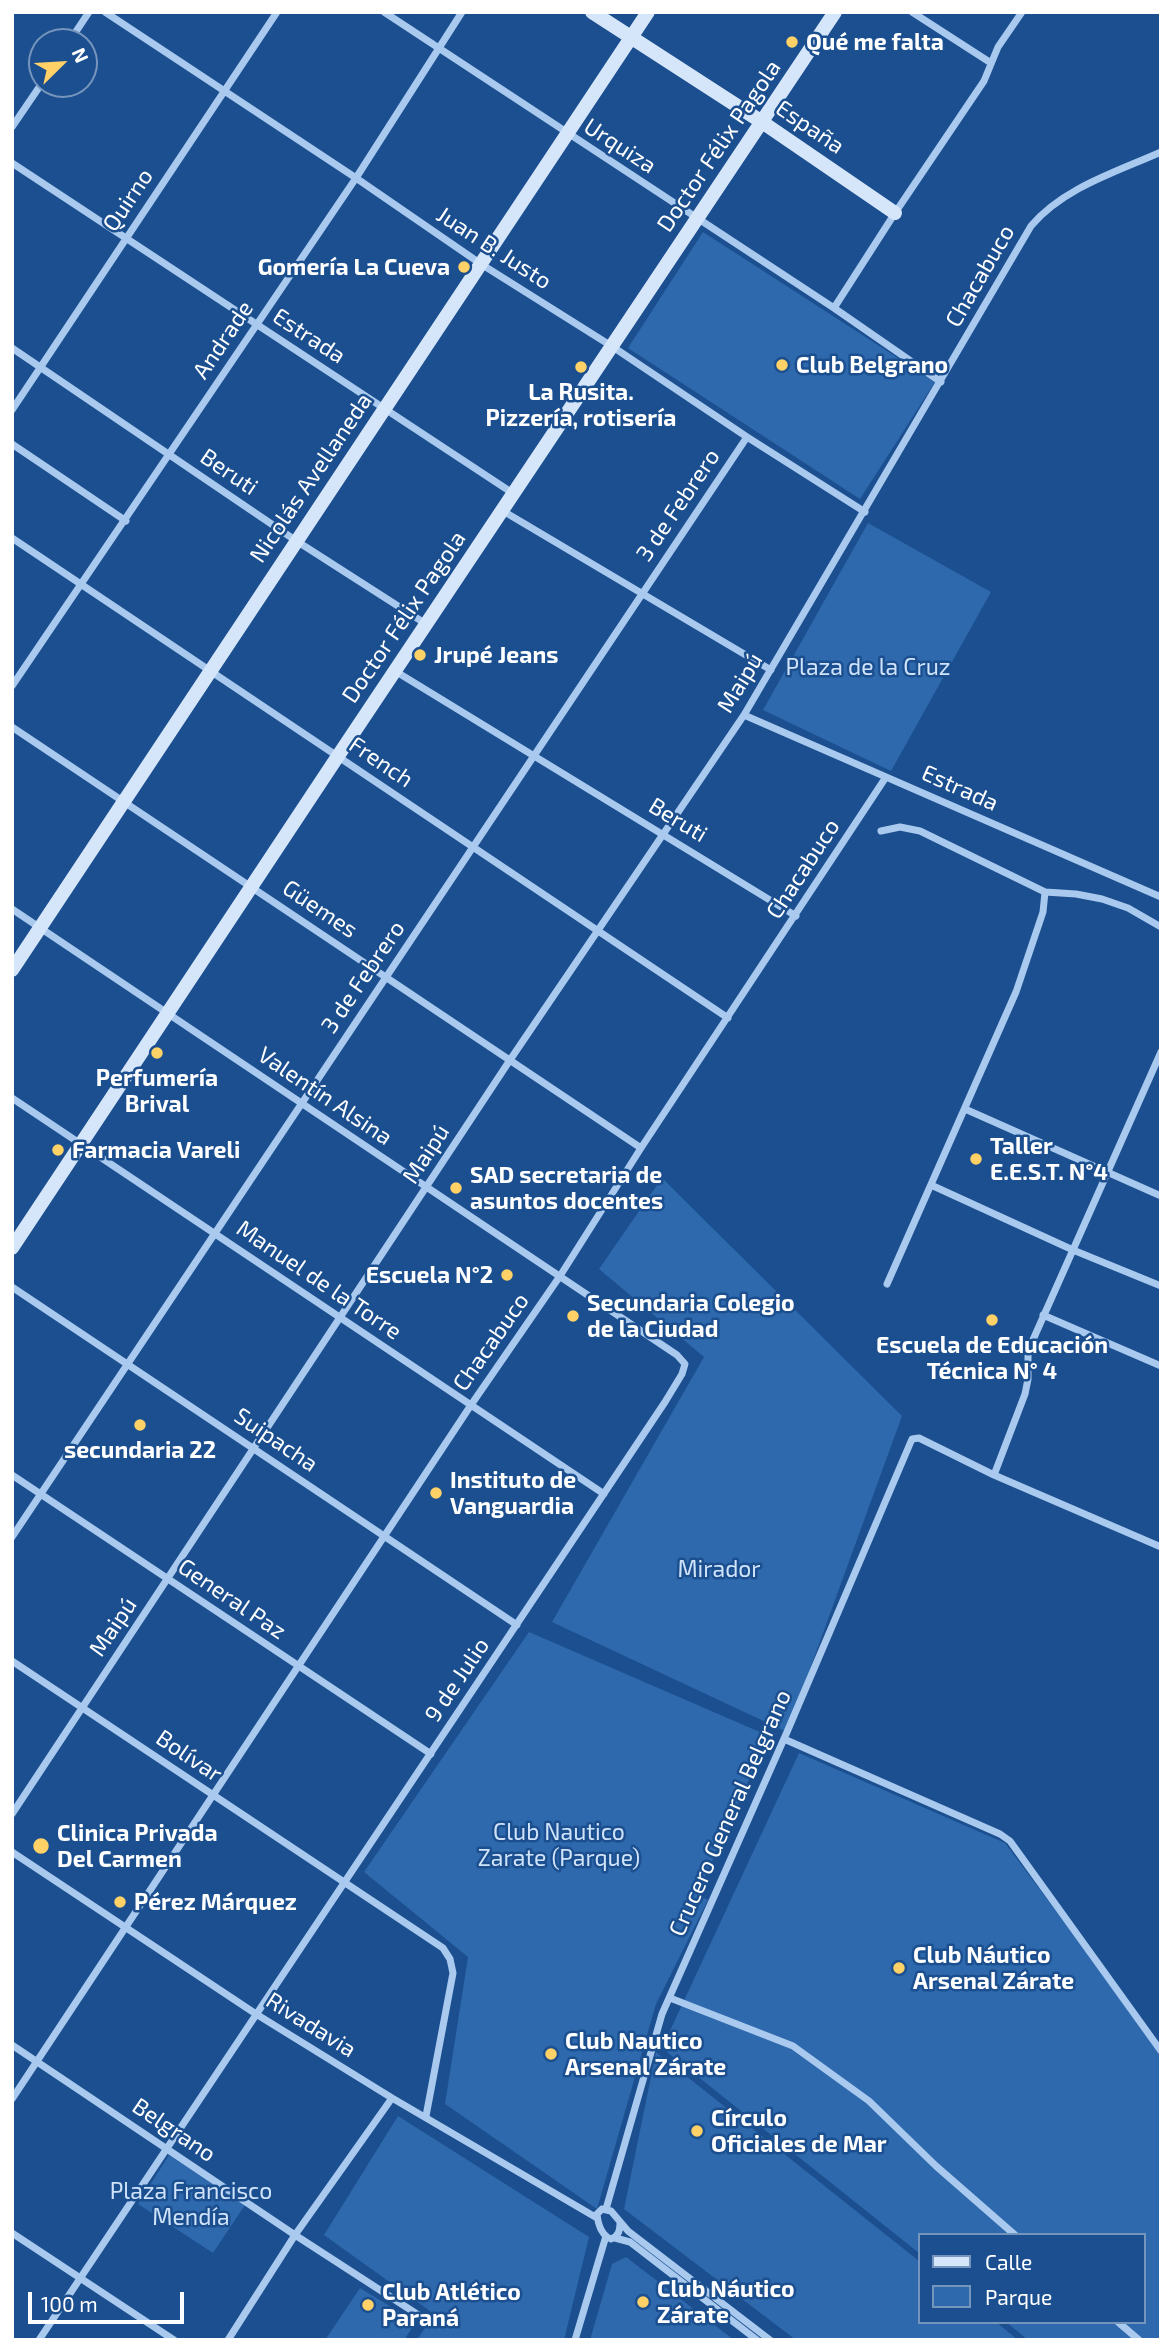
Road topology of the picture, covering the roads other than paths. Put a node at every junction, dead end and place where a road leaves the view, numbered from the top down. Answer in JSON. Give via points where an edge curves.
{"nodes":[{"id":1,"x":89,"y":12,"type":"edge"},
{"id":2,"x":105,"y":12,"type":"edge"},
{"id":3,"x":277,"y":12,"type":"edge"},
{"id":4,"x":384,"y":12,"type":"edge"},
{"id":5,"x":462,"y":12,"type":"edge"},
{"id":6,"x":592,"y":12,"type":"edge"},
{"id":7,"x":648,"y":12,"type":"edge"},
{"id":8,"x":835,"y":12,"type":"edge"},
{"id":9,"x":912,"y":12,"type":"edge"},
{"id":10,"x":930,"y":12,"type":"edge"},
{"id":11,"x":1021,"y":12,"type":"edge"},
{"id":12,"x":925,"y":20,"type":"junction"},
{"id":13,"x":78,"y":28,"type":"edge"},
{"id":14,"x":631,"y":38,"type":"junction"},
{"id":15,"x":439,"y":48,"type":"junction"},
{"id":16,"x":991,"y":63,"type":"junction"},
{"id":17,"x":224,"y":92,"type":"junction"},
{"id":18,"x":32,"y":98,"type":"edge"},
{"id":19,"x":762,"y":122,"type":"junction"},
{"id":20,"x":12,"y":127,"type":"edge"},
{"id":21,"x":566,"y":134,"type":"junction"},
{"id":22,"x":1161,"y":152,"type":"edge"},
{"id":23,"x":12,"y":163,"type":"edge"},
{"id":24,"x":356,"y":178,"type":"junction"},
{"id":25,"x":895,"y":213,"type":"junction"},
{"id":26,"x":698,"y":219,"type":"junction"},
{"id":27,"x":127,"y":237,"type":"junction"},
{"id":28,"x":481,"y":264,"type":"junction"},
{"id":29,"x":834,"y":308,"type":"junction"},
{"id":30,"x":257,"y":325,"type":"junction"},
{"id":31,"x":613,"y":347,"type":"junction"},
{"id":32,"x":12,"y":348,"type":"edge"},
{"id":33,"x":41,"y":368,"type":"junction"},
{"id":34,"x":941,"y":382,"type":"junction"},
{"id":35,"x":385,"y":408,"type":"junction"},
{"id":36,"x":12,"y":410,"type":"edge"},
{"id":37,"x":747,"y":438,"type":"junction"},
{"id":38,"x":12,"y":444,"type":"edge"},
{"id":39,"x":169,"y":456,"type":"junction"},
{"id":40,"x":514,"y":494,"type":"junction"},
{"id":41,"x":503,"y":511,"type":"junction"},
{"id":42,"x":865,"y":512,"type":"junction"},
{"id":43,"x":126,"y":521,"type":"junction"},
{"id":44,"x":12,"y":538,"type":"edge"},
{"id":45,"x":296,"y":540,"type":"junction"},
{"id":46,"x":82,"y":585,"type":"junction"},
{"id":47,"x":643,"y":593,"type":"junction"},
{"id":48,"x":426,"y":624,"type":"junction"},
{"id":49,"x":771,"y":670,"type":"junction"},
{"id":50,"x":210,"y":671,"type":"junction"},
{"id":51,"x":395,"y":671,"type":"junction"},
{"id":52,"x":12,"y":687,"type":"edge"},
{"id":53,"x":744,"y":715,"type":"junction"},
{"id":54,"x":12,"y":727,"type":"edge"},
{"id":55,"x":338,"y":755,"type":"junction"},
{"id":56,"x":534,"y":756,"type":"junction"},
{"id":57,"x":886,"y":777,"type":"junction"},
{"id":58,"x":124,"y":801,"type":"junction"},
{"id":59,"x":881,"y":831,"type":"dead end"},
{"id":60,"x":665,"y":834,"type":"junction"},
{"id":61,"x":473,"y":847,"type":"junction"},
{"id":62,"x":251,"y":887,"type":"junction"},
{"id":63,"x":1045,"y":892,"type":"junction"},
{"id":64,"x":1161,"y":897,"type":"edge"},
{"id":65,"x":12,"y":909,"type":"edge"},
{"id":66,"x":796,"y":916,"type":"junction"},
{"id":67,"x":1161,"y":927,"type":"edge"},
{"id":68,"x":40,"y":928,"type":"junction"},
{"id":69,"x":597,"y":931,"type":"junction"},
{"id":70,"x":12,"y":970,"type":"edge"},
{"id":71,"x":386,"y":977,"type":"junction"},
{"id":72,"x":168,"y":1013,"type":"junction"},
{"id":73,"x":728,"y":1018,"type":"junction"},
{"id":74,"x":1161,"y":1052,"type":"edge"},
{"id":75,"x":510,"y":1060,"type":"junction"},
{"id":76,"x":12,"y":1098,"type":"edge"},
{"id":77,"x":302,"y":1103,"type":"junction"},
{"id":78,"x":965,"y":1108,"type":"junction"},
{"id":79,"x":81,"y":1144,"type":"junction"},
{"id":80,"x":641,"y":1147,"type":"junction"},
{"id":81,"x":1107,"y":1172,"type":"junction"},
{"id":82,"x":931,"y":1185,"type":"junction"},
{"id":83,"x":428,"y":1188,"type":"junction"},
{"id":84,"x":1161,"y":1196,"type":"edge"},
{"id":85,"x":215,"y":1234,"type":"junction"},
{"id":86,"x":12,"y":1248,"type":"edge"},
{"id":87,"x":1073,"y":1250,"type":"junction"},
{"id":88,"x":560,"y":1276,"type":"junction"},
{"id":89,"x":887,"y":1284,"type":"dead end"},
{"id":90,"x":1161,"y":1286,"type":"edge"},
{"id":91,"x":12,"y":1287,"type":"edge"},
{"id":92,"x":1043,"y":1315,"type":"junction"},
{"id":93,"x":341,"y":1318,"type":"junction"},
{"id":94,"x":128,"y":1364,"type":"junction"},
{"id":95,"x":685,"y":1364,"type":"joint"},
{"id":96,"x":1161,"y":1366,"type":"edge"},
{"id":97,"x":471,"y":1405,"type":"junction"},
{"id":98,"x":254,"y":1449,"type":"junction"},
{"id":99,"x":12,"y":1475,"type":"edge"},
{"id":100,"x":994,"y":1475,"type":"junction"},
{"id":101,"x":41,"y":1494,"type":"junction"},
{"id":102,"x":604,"y":1494,"type":"junction"},
{"id":103,"x":12,"y":1537,"type":"edge"},
{"id":104,"x":386,"y":1537,"type":"junction"},
{"id":105,"x":1161,"y":1547,"type":"edge"},
{"id":106,"x":169,"y":1579,"type":"junction"},
{"id":107,"x":517,"y":1625,"type":"junction"},
{"id":108,"x":12,"y":1661,"type":"edge"},
{"id":109,"x":300,"y":1667,"type":"junction"},
{"id":110,"x":82,"y":1708,"type":"junction"},
{"id":111,"x":784,"y":1739,"type":"junction"},
{"id":112,"x":431,"y":1754,"type":"junction"},
{"id":113,"x":212,"y":1795,"type":"junction"},
{"id":114,"x":12,"y":1814,"type":"edge"},
{"id":115,"x":12,"y":1852,"type":"edge"},
{"id":116,"x":344,"y":1883,"type":"junction"},
{"id":117,"x":126,"y":1928,"type":"junction"},
{"id":118,"x":670,"y":1998,"type":"junction"},
{"id":119,"x":256,"y":2014,"type":"junction"},
{"id":120,"x":12,"y":2045,"type":"edge"},
{"id":121,"x":1161,"y":2051,"type":"edge"},
{"id":122,"x":37,"y":2061,"type":"junction"},
{"id":123,"x":392,"y":2098,"type":"junction"},
{"id":124,"x":12,"y":2099,"type":"edge"},
{"id":125,"x":426,"y":2116,"type":"junction"},
{"id":126,"x":167,"y":2147,"type":"junction"},
{"id":127,"x":606,"y":2209,"type":"junction"},
{"id":128,"x":597,"y":2218,"type":"junction"},
{"id":129,"x":620,"y":2222,"type":"junction"},
{"id":130,"x":12,"y":2233,"type":"edge"},
{"id":131,"x":1013,"y":2233,"type":"edge"},
{"id":132,"x":295,"y":2235,"type":"junction"},
{"id":133,"x":606,"y":2236,"type":"junction"},
{"id":134,"x":615,"y":2238,"type":"junction"},
{"id":135,"x":81,"y":2278,"type":"junction"},
{"id":136,"x":420,"y":2316,"type":"dead end"},
{"id":137,"x":1120,"y":2324,"type":"edge"},
{"id":138,"x":39,"y":2340,"type":"edge"},
{"id":139,"x":174,"y":2340,"type":"edge"},
{"id":140,"x":228,"y":2340,"type":"edge"},
{"id":141,"x":575,"y":2340,"type":"edge"},
{"id":142,"x":757,"y":2340,"type":"edge"},
{"id":143,"x":770,"y":2340,"type":"edge"},
{"id":144,"x":1139,"y":2340,"type":"edge"}],
"edges":[{"from":1,"to":13,"type":"street"},
{"from":2,"to":17,"type":"street","name":"Juan B. Justo"},
{"from":3,"to":17,"type":"street","name":"Quirno"},
{"from":4,"to":15,"type":"street","name":"Urquiza"},
{"from":5,"to":15,"type":"street","name":"Andrade"},
{"from":6,"to":14,"type":"street","name":"España"},
{"from":7,"to":14,"type":"street","name":"Nicolás Avellaneda"},
{"from":8,"to":19,"type":"street","name":"Doctor Félix Pagola"},
{"from":9,"to":12,"type":"street"},
{"from":10,"to":12,"type":"street"},
{"from":11,"to":16,"type":"street"},
{"from":12,"to":16,"type":"street"},
{"from":14,"to":19,"type":"street","name":"España"},
{"from":14,"to":21,"type":"street","name":"Nicolás Avellaneda"},
{"from":15,"to":21,"type":"street","name":"Urquiza"},
{"from":15,"to":24,"type":"street","name":"Andrade"},
{"from":16,"to":25,"type":"street","via":[[984,81]]},
{"from":17,"to":24,"type":"street","name":"Juan B. Justo"},
{"from":17,"to":27,"type":"street","name":"Quirno"},
{"from":18,"to":20,"type":"street"},
{"from":19,"to":25,"type":"street","name":"España"},
{"from":19,"to":26,"type":"street","name":"Doctor Félix Pagola"},
{"from":21,"to":26,"type":"street","name":"Urquiza"},
{"from":21,"to":28,"type":"street","name":"Nicolás Avellaneda"},
{"from":22,"to":34,"type":"street","name":"Chacabuco","via":[[1067,195],[1040,215]]},
{"from":23,"to":27,"type":"street","name":"Estrada"},
{"from":24,"to":28,"type":"street","name":"Juan B. Justo"},
{"from":24,"to":30,"type":"street","name":"Andrade"},
{"from":25,"to":29,"type":"street"},
{"from":26,"to":29,"type":"street","name":"Urquiza"},
{"from":26,"to":31,"type":"street","name":"Doctor Félix Pagola"},
{"from":27,"to":30,"type":"street","name":"Estrada"},
{"from":27,"to":33,"type":"street","name":"Quirno"},
{"from":28,"to":31,"type":"street","name":"Juan B. Justo"},
{"from":28,"to":35,"type":"street","name":"Nicolás Avellaneda"},
{"from":29,"to":34,"type":"street","name":"Urquiza"},
{"from":30,"to":35,"type":"street","name":"Estrada"},
{"from":30,"to":39,"type":"street","name":"Andrade"},
{"from":31,"to":37,"type":"street","name":"Juan B. Justo"},
{"from":31,"to":40,"type":"street","name":"Doctor Félix Pagola"},
{"from":32,"to":33,"type":"street","name":"Beruti"},
{"from":33,"to":36,"type":"street","name":"Quirno"},
{"from":33,"to":39,"type":"street","name":"Beruti"},
{"from":34,"to":42,"type":"street","name":"Chacabuco"},
{"from":35,"to":40,"type":"street","name":"Estrada"},
{"from":35,"to":45,"type":"street","name":"Nicolás Avellaneda"},
{"from":37,"to":42,"type":"street","name":"Juan B. Justo"},
{"from":37,"to":47,"type":"street","name":"3 de Febrero"},
{"from":38,"to":43,"type":"street"},
{"from":39,"to":43,"type":"street","name":"Andrade"},
{"from":39,"to":45,"type":"street","name":"Beruti"},
{"from":40,"to":41,"type":"street","name":"Doctor Félix Pagola"},
{"from":41,"to":47,"type":"street"},
{"from":41,"to":48,"type":"street","name":"Doctor Félix Pagola"},
{"from":42,"to":49,"type":"street","name":"Maipú"},
{"from":43,"to":46,"type":"street","name":"Andrade"},
{"from":44,"to":46,"type":"street","name":"French"},
{"from":45,"to":48,"type":"street","name":"Beruti"},
{"from":45,"to":50,"type":"street","name":"Nicolás Avellaneda"},
{"from":46,"to":50,"type":"street","name":"French"},
{"from":46,"to":52,"type":"street","name":"Andrade"},
{"from":47,"to":49,"type":"street"},
{"from":47,"to":56,"type":"street","name":"3 de Febrero"},
{"from":48,"to":51,"type":"street","name":"Doctor Félix Pagola"},
{"from":49,"to":53,"type":"street","name":"Maipú"},
{"from":50,"to":55,"type":"street","name":"French"},
{"from":50,"to":58,"type":"street","name":"Nicolás Avellaneda"},
{"from":51,"to":55,"type":"street","name":"Doctor Félix Pagola"},
{"from":51,"to":56,"type":"street","name":"Beruti"},
{"from":53,"to":57,"type":"street","name":"Estrada"},
{"from":53,"to":60,"type":"street","name":"Maipú"},
{"from":54,"to":58,"type":"street","name":"Güemes"},
{"from":55,"to":61,"type":"street","name":"French"},
{"from":55,"to":62,"type":"street","name":"Doctor Félix Pagola"},
{"from":56,"to":60,"type":"street","name":"Beruti"},
{"from":56,"to":61,"type":"street","name":"3 de Febrero"},
{"from":57,"to":64,"type":"street","name":"Estrada"},
{"from":57,"to":66,"type":"street","name":"Chacabuco"},
{"from":58,"to":62,"type":"street","name":"Güemes"},
{"from":58,"to":68,"type":"street","name":"Nicolás Avellaneda"},
{"from":59,"to":63,"type":"street","via":[[900,827],[919,831]]},
{"from":60,"to":66,"type":"street","name":"Beruti"},
{"from":60,"to":69,"type":"street","name":"Maipú"},
{"from":61,"to":69,"type":"street","name":"French"},
{"from":61,"to":71,"type":"street","name":"3 de Febrero"},
{"from":62,"to":71,"type":"street","name":"Güemes"},
{"from":62,"to":72,"type":"street","name":"Doctor Félix Pagola"},
{"from":63,"to":67,"type":"street","via":[[1102,899]]},
{"from":63,"to":78,"type":"street","via":[[1028,960]]},
{"from":65,"to":68,"type":"street","name":"Valentín Alsina"},
{"from":66,"to":73,"type":"street","name":"Chacabuco"},
{"from":68,"to":70,"type":"street","name":"Nicolás Avellaneda"},
{"from":68,"to":72,"type":"street","name":"Valentín Alsina"},
{"from":69,"to":73,"type":"street","name":"French"},
{"from":69,"to":75,"type":"street","name":"Maipú"},
{"from":71,"to":75,"type":"street","name":"Güemes"},
{"from":71,"to":77,"type":"street","name":"3 de Febrero"},
{"from":72,"to":77,"type":"street","name":"Valentín Alsina"},
{"from":72,"to":79,"type":"street","name":"Doctor Félix Pagola"},
{"from":73,"to":80,"type":"street","name":"Chacabuco"},
{"from":74,"to":81,"type":"street"},
{"from":75,"to":80,"type":"street","name":"Güemes"},
{"from":75,"to":83,"type":"street","name":"Maipú"},
{"from":76,"to":79,"type":"street","name":"Manuel de la Torre"},
{"from":77,"to":83,"type":"street","name":"Valentín Alsina"},
{"from":77,"to":85,"type":"street","name":"3 de Febrero"},
{"from":78,"to":81,"type":"street"},
{"from":78,"to":82,"type":"street"},
{"from":79,"to":85,"type":"street","name":"Manuel de la Torre"},
{"from":79,"to":86,"type":"street","name":"Doctor Félix Pagola"},
{"from":80,"to":88,"type":"street","name":"Chacabuco"},
{"from":81,"to":84,"type":"street"},
{"from":81,"to":87,"type":"street"},
{"from":82,"to":87,"type":"street"},
{"from":82,"to":89,"type":"street"},
{"from":83,"to":88,"type":"street","name":"Valentín Alsina"},
{"from":83,"to":93,"type":"street","name":"Maipú"},
{"from":85,"to":93,"type":"street","name":"Manuel de la Torre"},
{"from":85,"to":94,"type":"street","name":"3 de Febrero"},
{"from":87,"to":90,"type":"street"},
{"from":87,"to":92,"type":"street"},
{"from":88,"to":95,"type":"street","name":"Valentín Alsina","via":[[677,1354]]},
{"from":88,"to":97,"type":"street","name":"Chacabuco"},
{"from":91,"to":94,"type":"street","name":"Suipacha"},
{"from":92,"to":96,"type":"street"},
{"from":92,"to":100,"type":"street","via":[[1028,1351],[1025,1394]]},
{"from":93,"to":97,"type":"street","name":"Manuel de la Torre"},
{"from":93,"to":98,"type":"street","name":"Maipú"},
{"from":94,"to":98,"type":"street","name":"Suipacha"},
{"from":94,"to":101,"type":"street","name":"3 de Febrero"},
{"from":95,"to":102,"type":"street","name":"9 de Julio"},
{"from":97,"to":102,"type":"street","name":"Manuel de la Torre"},
{"from":97,"to":104,"type":"street","name":"Chacabuco"},
{"from":98,"to":104,"type":"street","name":"Suipacha"},
{"from":98,"to":106,"type":"street","name":"Maipú"},
{"from":99,"to":101,"type":"street","name":"General Paz"},
{"from":100,"to":105,"type":"street"},
{"from":100,"to":111,"type":"street","name":"Crucero General Belgrano","via":[[919,1438],[912,1439]]},
{"from":101,"to":103,"type":"street","name":"3 de Febrero"},
{"from":101,"to":106,"type":"street","name":"General Paz"},
{"from":102,"to":107,"type":"street","name":"9 de Julio"},
{"from":104,"to":107,"type":"street","name":"Suipacha"},
{"from":104,"to":109,"type":"street","name":"Chacabuco"},
{"from":106,"to":109,"type":"street","name":"General Paz"},
{"from":106,"to":110,"type":"street","name":"Maipú"},
{"from":107,"to":112,"type":"street","name":"9 de Julio"},
{"from":108,"to":110,"type":"street","name":"Bolívar"},
{"from":109,"to":112,"type":"street","name":"General Paz"},
{"from":109,"to":113,"type":"street","name":"Chacabuco"},
{"from":110,"to":113,"type":"street","name":"Bolívar"},
{"from":110,"to":114,"type":"street","name":"Maipú"},
{"from":111,"to":118,"type":"street","name":"Crucero General Belgrano"},
{"from":111,"to":121,"type":"street","via":[[1010,1841]]},
{"from":112,"to":116,"type":"street","name":"9 de Julio"},
{"from":113,"to":116,"type":"street","name":"Bolívar"},
{"from":113,"to":117,"type":"street","name":"Chacabuco"},
{"from":115,"to":117,"type":"street","name":"Rivadavia"},
{"from":116,"to":119,"type":"street","name":"9 de Julio"},
{"from":116,"to":125,"type":"street","name":"Bolívar","via":[[443,1948],[450,1959],[453,1973]]},
{"from":117,"to":119,"type":"street","name":"Rivadavia"},
{"from":117,"to":122,"type":"street","name":"Chacabuco"},
{"from":118,"to":127,"type":"street","name":"Crucero General Belgrano","via":[[656,2031]]},
{"from":118,"to":131,"type":"street","via":[[793,2046],[810,2057],[869,2101]]},
{"from":119,"to":123,"type":"street","name":"Rivadavia"},
{"from":119,"to":126,"type":"street","name":"9 de Julio"},
{"from":120,"to":122,"type":"street","name":"Belgrano"},
{"from":122,"to":124,"type":"street","name":"Chacabuco"},
{"from":122,"to":126,"type":"street","name":"Belgrano"},
{"from":123,"to":125,"type":"street","name":"Rivadavia"},
{"from":123,"to":132,"type":"street"},
{"from":125,"to":128,"type":"street","name":"Rivadavia"},
{"from":126,"to":132,"type":"street","name":"Belgrano"},
{"from":126,"to":135,"type":"street","name":"9 de Julio"},
{"from":127,"to":128,"type":"street","via":[[598,2212]]},
{"from":127,"to":129,"type":"street"},
{"from":128,"to":133,"type":"street"},
{"from":129,"to":134,"type":"street"},
{"from":129,"to":143,"type":"street"},
{"from":130,"to":135,"type":"street"},
{"from":132,"to":136,"type":"street","name":"Belgrano"},
{"from":132,"to":140,"type":"street"},
{"from":133,"to":134,"type":"street"},
{"from":133,"to":141,"type":"street"},
{"from":134,"to":142,"type":"street","via":[[629,2242]]},
{"from":135,"to":138,"type":"street","name":"9 de Julio"},
{"from":135,"to":139,"type":"street"},
{"from":137,"to":144,"type":"street"}]}
